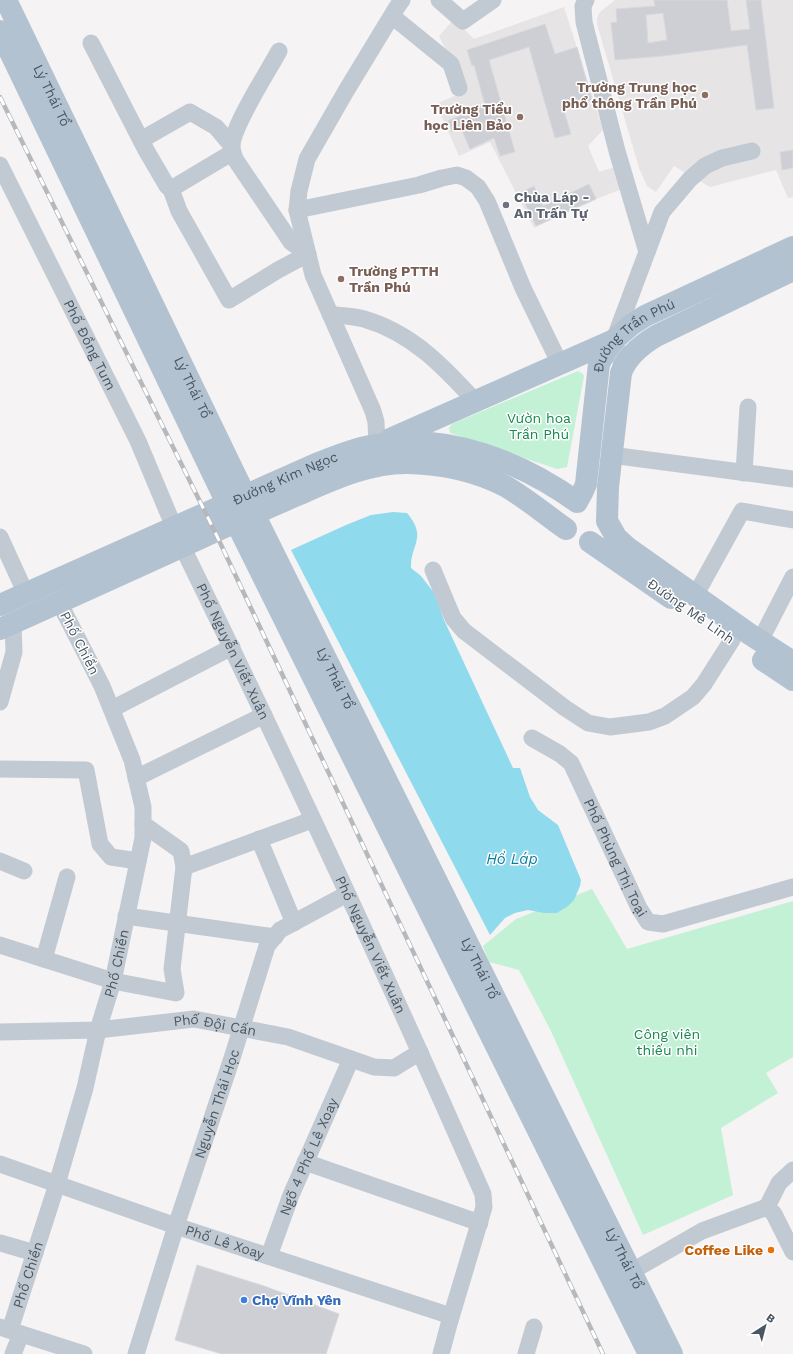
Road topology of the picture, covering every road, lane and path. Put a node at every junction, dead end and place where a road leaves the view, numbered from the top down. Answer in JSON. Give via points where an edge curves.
{"nodes":[{"id":1,"x":6,"y":0,"type":"edge"},
{"id":2,"x":402,"y":0,"type":"edge"},
{"id":3,"x":440,"y":0,"type":"edge"},
{"id":4,"x":493,"y":0,"type":"edge"},
{"id":5,"x":586,"y":0,"type":"edge"},
{"id":6,"x":392,"y":16,"type":"junction"},
{"id":7,"x":0,"y":31,"type":"edge"},
{"id":8,"x":91,"y":43,"type":"dead end"},
{"id":9,"x":279,"y":51,"type":"dead end"},
{"id":10,"x":459,"y":88,"type":"dead end"},
{"id":11,"x":141,"y":140,"type":"junction"},
{"id":12,"x":233,"y":149,"type":"junction"},
{"id":13,"x":752,"y":151,"type":"dead end"},
{"id":14,"x":0,"y":166,"type":"edge"},
{"id":15,"x":171,"y":189,"type":"junction"},
{"id":16,"x":297,"y":210,"type":"junction"},
{"id":17,"x":793,"y":247,"type":"edge"},
{"id":18,"x":647,"y":252,"type":"junction"},
{"id":19,"x":308,"y":254,"type":"junction"},
{"id":20,"x":792,"y":272,"type":"edge"},
{"id":21,"x":330,"y":314,"type":"junction"},
{"id":22,"x":614,"y":340,"type":"junction"},
{"id":23,"x":560,"y":364,"type":"junction"},
{"id":24,"x":623,"y":368,"type":"junction"},
{"id":25,"x":476,"y":402,"type":"junction"},
{"id":26,"x":748,"y":407,"type":"dead end"},
{"id":27,"x":377,"y":445,"type":"junction"},
{"id":28,"x":611,"y":455,"type":"junction"},
{"id":29,"x":744,"y":473,"type":"junction"},
{"id":30,"x":793,"y":479,"type":"edge"},
{"id":31,"x":577,"y":502,"type":"junction"},
{"id":32,"x":240,"y":509,"type":"junction"},
{"id":33,"x":793,"y":520,"type":"edge"},
{"id":34,"x":607,"y":521,"type":"junction"},
{"id":35,"x":566,"y":529,"type":"junction"},
{"id":36,"x":0,"y":537,"type":"edge"},
{"id":37,"x":178,"y":537,"type":"junction"},
{"id":38,"x":590,"y":542,"type":"junction"},
{"id":39,"x":433,"y":570,"type":"dead end"},
{"id":40,"x":793,"y":577,"type":"edge"},
{"id":41,"x":26,"y":594,"type":"junction"},
{"id":42,"x":696,"y":596,"type":"junction"},
{"id":43,"x":59,"y":602,"type":"junction"},
{"id":44,"x":0,"y":605,"type":"edge"},
{"id":45,"x":7,"y":626,"type":"edge"},
{"id":46,"x":732,"y":640,"type":"junction"},
{"id":47,"x":760,"y":641,"type":"junction"},
{"id":48,"x":232,"y":647,"type":"junction"},
{"id":49,"x":793,"y":662,"type":"edge"},
{"id":50,"x":793,"y":680,"type":"edge"},
{"id":51,"x":0,"y":702,"type":"edge"},
{"id":52,"x":112,"y":709,"type":"junction"},
{"id":53,"x":264,"y":715,"type":"junction"},
{"id":54,"x":532,"y":738,"type":"dead end"},
{"id":55,"x":0,"y":769,"type":"edge"},
{"id":56,"x":136,"y":778,"type":"junction"},
{"id":57,"x":312,"y":820,"type":"junction"},
{"id":58,"x":143,"y":824,"type":"junction"},
{"id":59,"x":259,"y":839,"type":"junction"},
{"id":60,"x":0,"y":860,"type":"edge"},
{"id":61,"x":138,"y":861,"type":"junction"},
{"id":62,"x":184,"y":867,"type":"junction"},
{"id":63,"x":24,"y":871,"type":"dead end"},
{"id":64,"x":67,"y":877,"type":"dead end"},
{"id":65,"x":793,"y":887,"type":"edge"},
{"id":66,"x":347,"y":894,"type":"junction"},
{"id":67,"x":126,"y":916,"type":"junction"},
{"id":68,"x":177,"y":923,"type":"junction"},
{"id":69,"x":294,"y":923,"type":"junction"},
{"id":70,"x":275,"y":937,"type":"junction"},
{"id":71,"x":0,"y":945,"type":"edge"},
{"id":72,"x":44,"y":959,"type":"junction"},
{"id":73,"x":113,"y":981,"type":"junction"},
{"id":74,"x":241,"y":1028,"type":"junction"},
{"id":75,"x":98,"y":1030,"type":"junction"},
{"id":76,"x":0,"y":1032,"type":"edge"},
{"id":77,"x":420,"y":1052,"type":"junction"},
{"id":78,"x":351,"y":1059,"type":"junction"},
{"id":79,"x":306,"y":1162,"type":"junction"},
{"id":80,"x":0,"y":1164,"type":"edge"},
{"id":81,"x":793,"y":1170,"type":"edge"},
{"id":82,"x":57,"y":1184,"type":"junction"},
{"id":83,"x":768,"y":1207,"type":"junction"},
{"id":84,"x":480,"y":1223,"type":"junction"},
{"id":85,"x":176,"y":1226,"type":"junction"},
{"id":86,"x":0,"y":1243,"type":"edge"},
{"id":87,"x":793,"y":1252,"type":"edge"},
{"id":88,"x":35,"y":1253,"type":"junction"},
{"id":89,"x":269,"y":1256,"type":"junction"},
{"id":90,"x":622,"y":1277,"type":"junction"},
{"id":91,"x":451,"y":1316,"type":"junction"},
{"id":92,"x":534,"y":1327,"type":"dead end"},
{"id":93,"x":10,"y":1330,"type":"edge"},
{"id":94,"x":61,"y":1350,"type":"edge"},
{"id":95,"x":14,"y":1354,"type":"edge"},
{"id":96,"x":84,"y":1354,"type":"edge"},
{"id":97,"x":136,"y":1354,"type":"edge"},
{"id":98,"x":441,"y":1354,"type":"edge"},
{"id":99,"x":526,"y":1354,"type":"edge"},
{"id":100,"x":649,"y":1354,"type":"edge"},
{"id":101,"x":672,"y":1354,"type":"edge"}],
"edges":[{"from":1,"to":32,"type":"main road","name":"Lý Thái Tổ"},
{"from":2,"to":6,"type":"street"},
{"from":3,"to":4,"type":"street","via":[[463,21]]},
{"from":5,"to":18,"type":"street","via":[[583,6],[584,22],[617,151]]},
{"from":6,"to":10,"type":"street","via":[[451,64]]},
{"from":6,"to":16,"type":"street","via":[[308,159],[299,191]]},
{"from":7,"to":32,"type":"main road","name":"Lý Thái Tổ"},
{"from":8,"to":11,"type":"street"},
{"from":9,"to":12,"type":"street","via":[[242,117],[235,134]]},
{"from":11,"to":12,"type":"street","via":[[190,112],[216,127]]},
{"from":11,"to":15,"type":"street"},
{"from":12,"to":15,"type":"street"},
{"from":12,"to":19,"type":"street","via":[[235,159],[291,242]]},
{"from":13,"to":18,"type":"street","via":[[722,158],[705,166],[690,179],[662,212]]},
{"from":14,"to":37,"type":"street","name":"Phố Đồng Tum","via":[[138,441]]},
{"from":15,"to":19,"type":"street","via":[[179,211],[229,300]]},
{"from":16,"to":19,"type":"street"},
{"from":16,"to":23,"type":"street","via":[[457,175],[466,178],[478,187],[487,201]]},
{"from":17,"to":22,"type":"main road","name":"Đường Trần Phú","via":[[659,309],[632,325]]},
{"from":18,"to":22,"type":"street"},
{"from":19,"to":21,"type":"street","via":[[313,275]]},
{"from":20,"to":24,"type":"main road","name":"Đường Trần Phú","via":[[656,336],[637,349]]},
{"from":21,"to":25,"type":"street","via":[[363,319],[394,331],[416,344],[437,361]]},
{"from":21,"to":27,"type":"street","via":[[373,412]]},
{"from":22,"to":23,"type":"main road"},
{"from":22,"to":24,"type":"street"},
{"from":22,"to":31,"type":"main road","name":"Đường Trần Phú","via":[[599,364],[586,484]]},
{"from":23,"to":25,"type":"main road"},
{"from":24,"to":28,"type":"main road","name":"Đường Trần Phú"},
{"from":25,"to":27,"type":"main road"},
{"from":26,"to":29,"type":"street"},
{"from":27,"to":31,"type":"main road","name":"Đường Kim Ngọc","via":[[405,442],[431,444],[484,455],[538,477]]},
{"from":27,"to":32,"type":"main road","name":"Đường Kim Ngọc","via":[[347,452]]},
{"from":28,"to":29,"type":"street"},
{"from":28,"to":34,"type":"main road","name":"Đường Trần Phú"},
{"from":29,"to":30,"type":"street"},
{"from":31,"to":34,"type":"main road","via":[[587,500],[597,504],[604,511]]},
{"from":31,"to":35,"type":"main road","via":[[566,513]]},
{"from":32,"to":35,"type":"main road","name":"Đường Kim Ngọc","via":[[354,472],[382,465],[408,463],[447,467],[492,480],[514,492]]},
{"from":32,"to":37,"type":"main road","name":"Đường Kim Ngọc"},
{"from":32,"to":90,"type":"main road","name":"Lý Thái Tổ"},
{"from":33,"to":42,"type":"street","via":[[742,511]]},
{"from":34,"to":38,"type":"main road","via":[[602,535]]},
{"from":34,"to":42,"type":"main road","name":"Đường Mê Linh","via":[[625,545]]},
{"from":35,"to":38,"type":"main road","via":[[575,540]]},
{"from":36,"to":41,"type":"street"},
{"from":37,"to":41,"type":"main road","name":"Đường Kim Ngọc"},
{"from":37,"to":43,"type":"main road","name":"Đường Kim Ngọc"},
{"from":37,"to":48,"type":"street","name":"Phố Nguyễn Viết Xuân"},
{"from":38,"to":46,"type":"main road","name":"Đường Mê Linh"},
{"from":39,"to":46,"type":"street","via":[[453,618],[464,631],[565,708],[588,722],[610,727],[627,726],[665,716],[693,697]]},
{"from":40,"to":47,"type":"street"},
{"from":41,"to":44,"type":"main road","name":"Đường Kim Ngọc"},
{"from":42,"to":47,"type":"main road","name":"Đường Mê Linh"},
{"from":43,"to":45,"type":"main road","name":"Đường Kim Ngọc"},
{"from":43,"to":52,"type":"street","name":"Phố Chiền"},
{"from":45,"to":51,"type":"street","via":[[14,652]]},
{"from":46,"to":50,"type":"main road","name":"Đường Mê Linh"},
{"from":47,"to":49,"type":"main road","name":"Đường Mê Linh"},
{"from":48,"to":52,"type":"street"},
{"from":48,"to":53,"type":"street","name":"Phố Nguyễn Viết Xuân"},
{"from":52,"to":56,"type":"street","name":"Phố Chiền","via":[[132,760]]},
{"from":53,"to":56,"type":"street"},
{"from":53,"to":57,"type":"street","name":"Phố Nguyễn Viết Xuân"},
{"from":54,"to":65,"type":"street","name":"Phố Phùng Thị Toại","via":[[571,763],[638,908],[648,922],[663,924]]},
{"from":55,"to":61,"type":"street","via":[[86,770],[100,844],[111,857]]},
{"from":56,"to":58,"type":"street","name":"Phố Chiền","via":[[143,807]]},
{"from":57,"to":59,"type":"street"},
{"from":57,"to":66,"type":"street","name":"Phố Nguyễn Viết Xuân"},
{"from":58,"to":61,"type":"street","name":"Phố Chiền"},
{"from":58,"to":62,"type":"street","via":[[181,851]]},
{"from":59,"to":62,"type":"street"},
{"from":59,"to":69,"type":"street"},
{"from":60,"to":63,"type":"street"},
{"from":61,"to":67,"type":"street","name":"Phố Chiền"},
{"from":62,"to":68,"type":"street"},
{"from":64,"to":72,"type":"street"},
{"from":66,"to":69,"type":"street","name":"Nguyễn Thái Học"},
{"from":66,"to":77,"type":"street","name":"Phố Nguyễn Viết Xuân"},
{"from":67,"to":68,"type":"street"},
{"from":67,"to":73,"type":"street","name":"Phố Chiền"},
{"from":68,"to":70,"type":"street"},
{"from":68,"to":73,"type":"street","via":[[172,969],[176,993]]},
{"from":69,"to":70,"type":"street","name":"Nguyễn Thái Học","via":[[280,930]]},
{"from":70,"to":74,"type":"street","name":"Nguyễn Thái Học","via":[[267,946]]},
{"from":71,"to":72,"type":"street"},
{"from":72,"to":73,"type":"street"},
{"from":73,"to":75,"type":"street","name":"Phố Chiền"},
{"from":74,"to":75,"type":"street","name":"Phố Đội Cấn","via":[[194,1019]]},
{"from":74,"to":78,"type":"street","name":"Phố Đội Cấn","via":[[288,1037]]},
{"from":74,"to":85,"type":"street","name":"Nguyễn Thái Học"},
{"from":75,"to":76,"type":"street","name":"Phố Đội Cấn"},
{"from":75,"to":82,"type":"street","name":"Phố Chiền","via":[[86,1088]]},
{"from":77,"to":78,"type":"street","name":"Phố Đội Cấn","via":[[394,1068],[374,1067]]},
{"from":77,"to":84,"type":"street","name":"Phố Nguyễn Viết Xuân","via":[[483,1194],[484,1207]]},
{"from":78,"to":79,"type":"street","name":"Ngõ 4 Phố Lê Xoay"},
{"from":79,"to":84,"type":"street"},
{"from":79,"to":89,"type":"street","name":"Ngõ 4 Phố Lê Xoay"},
{"from":80,"to":82,"type":"street","name":"Phố Lê Xoay"},
{"from":81,"to":83,"type":"street","via":[[779,1183]]},
{"from":82,"to":85,"type":"street","name":"Phố Lê Xoay"},
{"from":82,"to":88,"type":"street","name":"Phố Chiền"},
{"from":83,"to":87,"type":"street"},
{"from":83,"to":90,"type":"street","via":[[702,1231]]},
{"from":84,"to":91,"type":"street","name":"Phố Nguyễn Viết Xuân"},
{"from":85,"to":89,"type":"street","name":"Phố Lê Xoay"},
{"from":85,"to":97,"type":"street","name":"Nguyễn Thái Học"},
{"from":86,"to":88,"type":"street"},
{"from":88,"to":93,"type":"street","name":"Phố Chiền"},
{"from":89,"to":91,"type":"street","name":"Phố Lê Xoay"},
{"from":90,"to":100,"type":"main road","name":"Lý Thái Tổ"},
{"from":90,"to":101,"type":"main road","name":"Lý Thái Tổ"},
{"from":91,"to":98,"type":"street","name":"Phố Nguyễn Viết Xuân"},
{"from":92,"to":99,"type":"street"},
{"from":93,"to":94,"type":"street"},
{"from":93,"to":95,"type":"street","name":"Phố Chiền"},
{"from":94,"to":96,"type":"street"}]}
